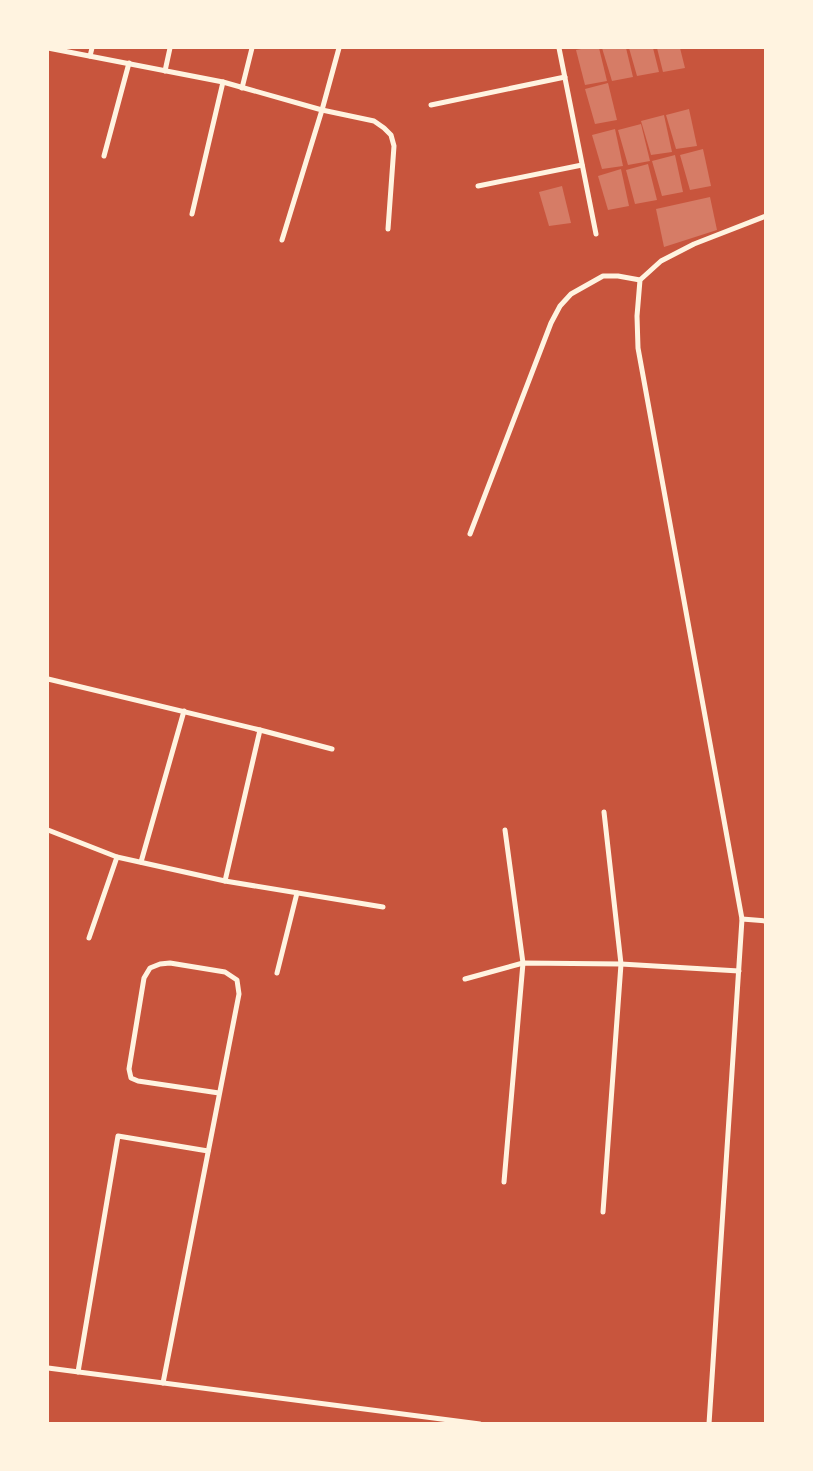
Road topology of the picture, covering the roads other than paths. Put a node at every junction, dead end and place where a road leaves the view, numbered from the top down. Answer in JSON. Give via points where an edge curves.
{"nodes":[{"id":1,"x":48,"y":48,"type":"edge"},
{"id":2,"x":92,"y":48,"type":"edge"},
{"id":3,"x":170,"y":48,"type":"edge"},
{"id":4,"x":252,"y":48,"type":"edge"},
{"id":5,"x":339,"y":48,"type":"edge"},
{"id":6,"x":559,"y":48,"type":"edge"},
{"id":7,"x":90,"y":56,"type":"junction"},
{"id":8,"x":129,"y":63,"type":"junction"},
{"id":9,"x":165,"y":70,"type":"junction"},
{"id":10,"x":565,"y":77,"type":"junction"},
{"id":11,"x":223,"y":82,"type":"junction"},
{"id":12,"x":242,"y":88,"type":"junction"},
{"id":13,"x":431,"y":105,"type":"dead end"},
{"id":14,"x":322,"y":110,"type":"junction"},
{"id":15,"x":104,"y":156,"type":"dead end"},
{"id":16,"x":582,"y":165,"type":"junction"},
{"id":17,"x":478,"y":186,"type":"dead end"},
{"id":18,"x":192,"y":214,"type":"dead end"},
{"id":19,"x":766,"y":216,"type":"edge"},
{"id":20,"x":388,"y":229,"type":"dead end"},
{"id":21,"x":596,"y":234,"type":"dead end"},
{"id":22,"x":282,"y":240,"type":"dead end"},
{"id":23,"x":640,"y":280,"type":"junction"},
{"id":24,"x":470,"y":534,"type":"dead end"},
{"id":25,"x":48,"y":678,"type":"edge"},
{"id":26,"x":184,"y":711,"type":"junction"},
{"id":27,"x":260,"y":730,"type":"junction"},
{"id":28,"x":332,"y":750,"type":"dead end"},
{"id":29,"x":604,"y":812,"type":"dead end"},
{"id":30,"x":48,"y":830,"type":"edge"},
{"id":31,"x":505,"y":830,"type":"dead end"},
{"id":32,"x":117,"y":857,"type":"junction"},
{"id":33,"x":141,"y":862,"type":"junction"},
{"id":34,"x":225,"y":881,"type":"junction"},
{"id":35,"x":297,"y":894,"type":"junction"},
{"id":36,"x":383,"y":907,"type":"dead end"},
{"id":37,"x":742,"y":919,"type":"junction"},
{"id":38,"x":766,"y":921,"type":"edge"},
{"id":39,"x":89,"y":938,"type":"dead end"},
{"id":40,"x":523,"y":963,"type":"junction"},
{"id":41,"x":621,"y":964,"type":"junction"},
{"id":42,"x":739,"y":971,"type":"junction"},
{"id":43,"x":277,"y":973,"type":"dead end"},
{"id":44,"x":466,"y":979,"type":"dead end"},
{"id":45,"x":219,"y":1093,"type":"junction"},
{"id":46,"x":208,"y":1151,"type":"junction"},
{"id":47,"x":504,"y":1182,"type":"dead end"},
{"id":48,"x":603,"y":1212,"type":"dead end"},
{"id":49,"x":48,"y":1368,"type":"edge"},
{"id":50,"x":78,"y":1372,"type":"junction"},
{"id":51,"x":163,"y":1383,"type":"junction"},
{"id":52,"x":480,"y":1424,"type":"edge"},
{"id":53,"x":709,"y":1424,"type":"edge"}],
"edges":[{"from":1,"to":7,"type":"street"},
{"from":2,"to":7,"type":"street"},
{"from":3,"to":9,"type":"street"},
{"from":4,"to":12,"type":"street"},
{"from":5,"to":14,"type":"street"},
{"from":6,"to":10,"type":"street"},
{"from":7,"to":8,"type":"street"},
{"from":8,"to":9,"type":"street"},
{"from":8,"to":15,"type":"street"},
{"from":9,"to":11,"type":"street"},
{"from":10,"to":13,"type":"street"},
{"from":10,"to":16,"type":"street"},
{"from":11,"to":12,"type":"street"},
{"from":11,"to":18,"type":"street"},
{"from":12,"to":14,"type":"street"},
{"from":14,"to":20,"type":"street","via":[[374,121],[391,135],[394,146]]},
{"from":14,"to":22,"type":"street"},
{"from":16,"to":17,"type":"street"},
{"from":16,"to":21,"type":"street"},
{"from":19,"to":23,"type":"street","via":[[694,244],[661,261]]},
{"from":23,"to":24,"type":"street","via":[[603,276],[571,294],[560,306]]},
{"from":23,"to":37,"type":"street","via":[[638,348]]},
{"from":25,"to":26,"type":"street"},
{"from":26,"to":27,"type":"street"},
{"from":26,"to":33,"type":"street"},
{"from":27,"to":28,"type":"street"},
{"from":27,"to":34,"type":"street"},
{"from":29,"to":41,"type":"street"},
{"from":30,"to":32,"type":"street"},
{"from":31,"to":40,"type":"street"},
{"from":32,"to":33,"type":"street"},
{"from":32,"to":39,"type":"street"},
{"from":33,"to":34,"type":"street"},
{"from":34,"to":35,"type":"street"},
{"from":35,"to":36,"type":"street"},
{"from":35,"to":43,"type":"street"},
{"from":37,"to":38,"type":"street"},
{"from":37,"to":42,"type":"street"},
{"from":40,"to":41,"type":"street"},
{"from":40,"to":44,"type":"street"},
{"from":40,"to":47,"type":"street"},
{"from":41,"to":42,"type":"street"},
{"from":41,"to":48,"type":"street"},
{"from":42,"to":53,"type":"street"},
{"from":45,"to":45,"type":"street","via":[[239,994],[237,980],[224,972],[170,963],[150,968],[144,978],[131,1078]]},
{"from":45,"to":46,"type":"street"},
{"from":46,"to":50,"type":"street","via":[[118,1136]]},
{"from":46,"to":51,"type":"street"},
{"from":49,"to":50,"type":"street"},
{"from":50,"to":51,"type":"street"},
{"from":51,"to":52,"type":"street"}]}
